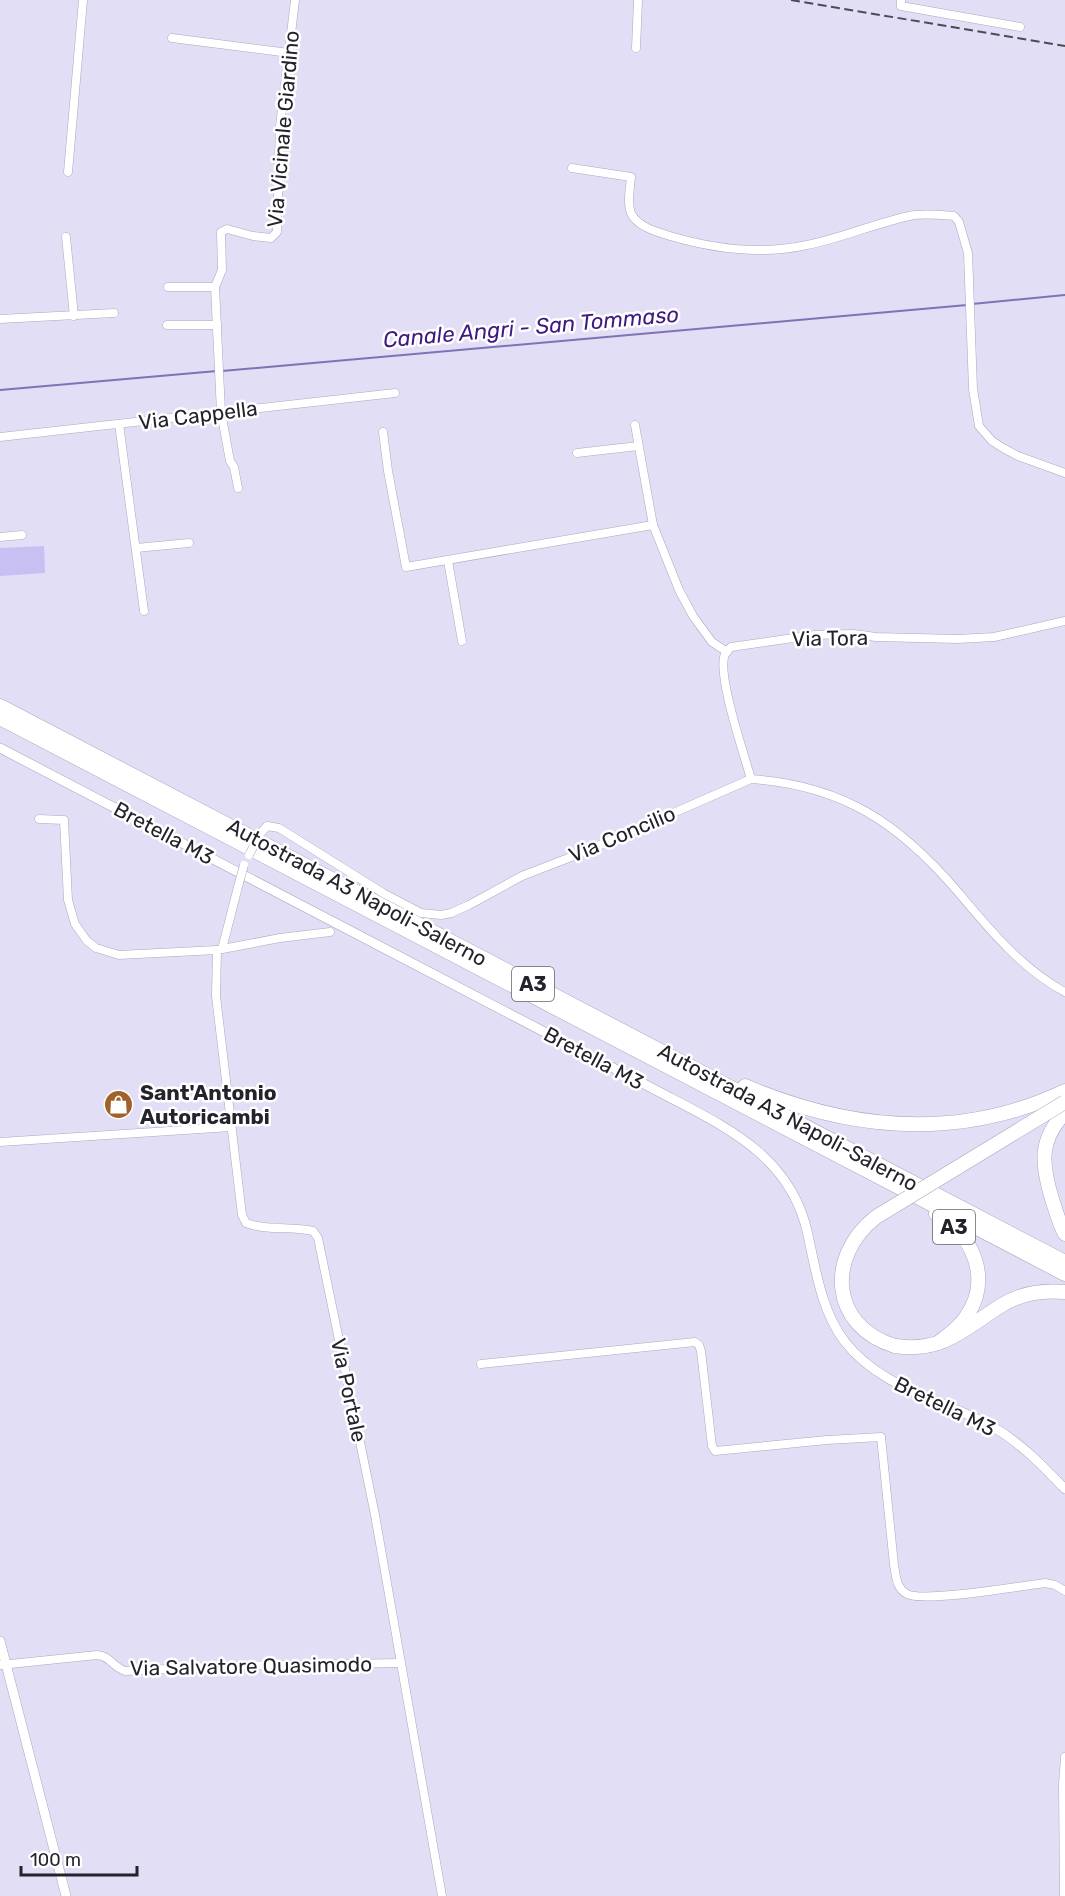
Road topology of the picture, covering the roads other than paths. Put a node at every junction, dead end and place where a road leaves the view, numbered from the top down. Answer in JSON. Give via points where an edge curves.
{"nodes":[{"id":1,"x":83,"y":0,"type":"edge"},
{"id":2,"x":295,"y":0,"type":"edge"},
{"id":3,"x":638,"y":0,"type":"edge"},
{"id":4,"x":901,"y":0,"type":"edge"},
{"id":5,"x":1020,"y":27,"type":"dead end"},
{"id":6,"x":172,"y":38,"type":"dead end"},
{"id":7,"x":636,"y":48,"type":"dead end"},
{"id":8,"x":289,"y":53,"type":"junction"},
{"id":9,"x":572,"y":168,"type":"dead end"},
{"id":10,"x":68,"y":172,"type":"dead end"},
{"id":11,"x":66,"y":237,"type":"dead end"},
{"id":12,"x":168,"y":287,"type":"dead end"},
{"id":13,"x":215,"y":287,"type":"junction"},
{"id":14,"x":114,"y":313,"type":"dead end"},
{"id":15,"x":74,"y":316,"type":"junction"},
{"id":16,"x":0,"y":319,"type":"edge"},
{"id":17,"x":167,"y":325,"type":"dead end"},
{"id":18,"x":217,"y":325,"type":"junction"},
{"id":19,"x":395,"y":393,"type":"dead end"},
{"id":20,"x":221,"y":412,"type":"junction"},
{"id":21,"x":119,"y":424,"type":"junction"},
{"id":22,"x":635,"y":425,"type":"dead end"},
{"id":23,"x":383,"y":432,"type":"dead end"},
{"id":24,"x":0,"y":436,"type":"edge"},
{"id":25,"x":638,"y":446,"type":"junction"},
{"id":26,"x":577,"y":453,"type":"dead end"},
{"id":27,"x":1065,"y":473,"type":"edge"},
{"id":28,"x":238,"y":488,"type":"dead end"},
{"id":29,"x":652,"y":525,"type":"junction"},
{"id":30,"x":22,"y":535,"type":"dead end"},
{"id":31,"x":0,"y":537,"type":"edge"},
{"id":32,"x":189,"y":543,"type":"dead end"},
{"id":33,"x":136,"y":548,"type":"junction"},
{"id":34,"x":448,"y":561,"type":"junction"},
{"id":35,"x":144,"y":611,"type":"dead end"},
{"id":36,"x":1065,"y":621,"type":"edge"},
{"id":37,"x":462,"y":641,"type":"dead end"},
{"id":38,"x":727,"y":652,"type":"junction"},
{"id":39,"x":0,"y":706,"type":"edge"},
{"id":40,"x":0,"y":718,"type":"edge"},
{"id":41,"x":0,"y":748,"type":"edge"},
{"id":42,"x":751,"y":779,"type":"junction"},
{"id":43,"x":39,"y":819,"type":"dead end"},
{"id":44,"x":330,"y":932,"type":"dead end"},
{"id":45,"x":220,"y":949,"type":"junction"},
{"id":46,"x":1065,"y":992,"type":"edge"},
{"id":47,"x":604,"y":1021,"type":"junction"},
{"id":48,"x":1065,"y":1091,"type":"edge"},
{"id":49,"x":1065,"y":1102,"type":"edge"},
{"id":50,"x":1065,"y":1113,"type":"edge"},
{"id":51,"x":231,"y":1127,"type":"junction"},
{"id":52,"x":0,"y":1142,"type":"edge"},
{"id":53,"x":836,"y":1154,"type":"junction"},
{"id":54,"x":1065,"y":1234,"type":"edge"},
{"id":55,"x":1065,"y":1262,"type":"edge"},
{"id":56,"x":1065,"y":1274,"type":"edge"},
{"id":57,"x":1065,"y":1292,"type":"edge"},
{"id":58,"x":938,"y":1343,"type":"junction"},
{"id":59,"x":481,"y":1364,"type":"dead end"},
{"id":60,"x":1065,"y":1489,"type":"edge"},
{"id":61,"x":1065,"y":1591,"type":"edge"},
{"id":62,"x":0,"y":1641,"type":"edge"},
{"id":63,"x":400,"y":1663,"type":"junction"},
{"id":64,"x":3,"y":1664,"type":"edge"},
{"id":65,"x":1065,"y":1757,"type":"edge"},
{"id":66,"x":66,"y":1896,"type":"edge"},
{"id":67,"x":442,"y":1896,"type":"edge"},
{"id":68,"x":1064,"y":1896,"type":"edge"}],
"edges":[{"from":1,"to":10,"type":"street"},
{"from":2,"to":8,"type":"street","name":"Via Vicinale Giardino"},
{"from":3,"to":7,"type":"street"},
{"from":4,"to":5,"type":"street","via":[[901,6]]},
{"from":6,"to":8,"type":"street"},
{"from":8,"to":13,"type":"street","name":"Via Vicinale Giardino","via":[[280,126],[277,232],[271,238],[223,229],[222,270]]},
{"from":9,"to":27,"type":"street","via":[[631,177],[629,203],[636,220],[667,235],[707,246],[804,246],[910,216],[954,216],[968,253],[973,389],[979,426],[1003,448]]},
{"from":11,"to":15,"type":"street"},
{"from":12,"to":13,"type":"street"},
{"from":13,"to":18,"type":"street","name":"Via Vicinale Giardino"},
{"from":14,"to":15,"type":"street"},
{"from":15,"to":16,"type":"street"},
{"from":17,"to":18,"type":"street"},
{"from":18,"to":20,"type":"street","name":"Via Vicinale Giardino"},
{"from":19,"to":20,"type":"street","name":"Via Cappella"},
{"from":20,"to":21,"type":"street","name":"Via Cappella"},
{"from":20,"to":28,"type":"street","name":"Via Vicinale Giardino"},
{"from":21,"to":24,"type":"street","name":"Via Cappella"},
{"from":21,"to":33,"type":"street"},
{"from":22,"to":25,"type":"street"},
{"from":23,"to":34,"type":"street","via":[[406,567]]},
{"from":25,"to":26,"type":"street"},
{"from":25,"to":29,"type":"street"},
{"from":29,"to":34,"type":"street"},
{"from":29,"to":38,"type":"street","via":[[693,616],[712,642]]},
{"from":30,"to":31,"type":"street"},
{"from":32,"to":33,"type":"street"},
{"from":33,"to":35,"type":"street"},
{"from":34,"to":37,"type":"street"},
{"from":36,"to":38,"type":"street","name":"Via Tora","via":[[994,637],[815,635],[741,645]]},
{"from":38,"to":42,"type":"street","via":[[724,676]]},
{"from":39,"to":47,"type":"highway","name":"Autostrada A3 Napoli-Salerno","number":"A3"},
{"from":40,"to":53,"type":"highway","name":"Autostrada A3 Napoli-Salerno","number":"A3"},
{"from":41,"to":60,"type":"street","name":"Bretella M3","via":[[746,1140],[773,1165],[793,1195],[828,1312],[856,1354],[901,1386],[1001,1433]]},
{"from":42,"to":45,"type":"street","name":"Via Concilio","bridge":true,"via":[[522,876],[451,914],[441,915],[421,913],[279,828],[267,826],[244,865]]},
{"from":42,"to":46,"type":"street","via":[[831,794],[883,822],[919,850],[1023,962]]},
{"from":43,"to":45,"type":"street","via":[[64,820],[71,913],[80,933],[96,948],[118,955]]},
{"from":44,"to":45,"type":"street"},
{"from":45,"to":51,"type":"street","name":"Via Portale","via":[[216,996]]},
{"from":47,"to":48,"type":"highway","number":"A3","via":[[762,1093],[826,1113],[891,1124],[938,1125],[977,1120]]},
{"from":47,"to":55,"type":"highway","name":"Autostrada A3 Napoli-Salerno","number":"A3"},
{"from":49,"to":58,"type":"highway","number":"A3","bridge":true,"via":[[876,1217],[855,1237],[843,1263],[842,1276],[845,1302],[861,1327],[872,1337],[896,1346],[926,1347]]},
{"from":50,"to":54,"type":"highway","via":[[1048,1137],[1044,1158],[1046,1177]]},
{"from":51,"to":52,"type":"street"},
{"from":51,"to":63,"type":"street","name":"Via Portale","via":[[246,1223],[304,1229],[313,1231],[318,1238],[375,1515]]},
{"from":53,"to":56,"type":"highway","name":"Autostrada A3 Napoli-Salerno","number":"A3"},
{"from":53,"to":58,"type":"highway","number":"A3","via":[[940,1217],[971,1248],[978,1271],[976,1296],[960,1325]]},
{"from":57,"to":58,"type":"highway","number":"A3","via":[[1017,1298],[953,1338]]},
{"from":59,"to":61,"type":"street","via":[[695,1342],[701,1351],[715,1452],[881,1437],[900,1589],[924,1597],[1045,1583]]},
{"from":62,"to":64,"type":"street"},
{"from":63,"to":64,"type":"street","name":"Via Salvatore Quasimodo","via":[[126,1671],[108,1658],[97,1656]]},
{"from":63,"to":67,"type":"street","name":"Via Portale"},
{"from":64,"to":66,"type":"street"},
{"from":65,"to":68,"type":"street"}]}
